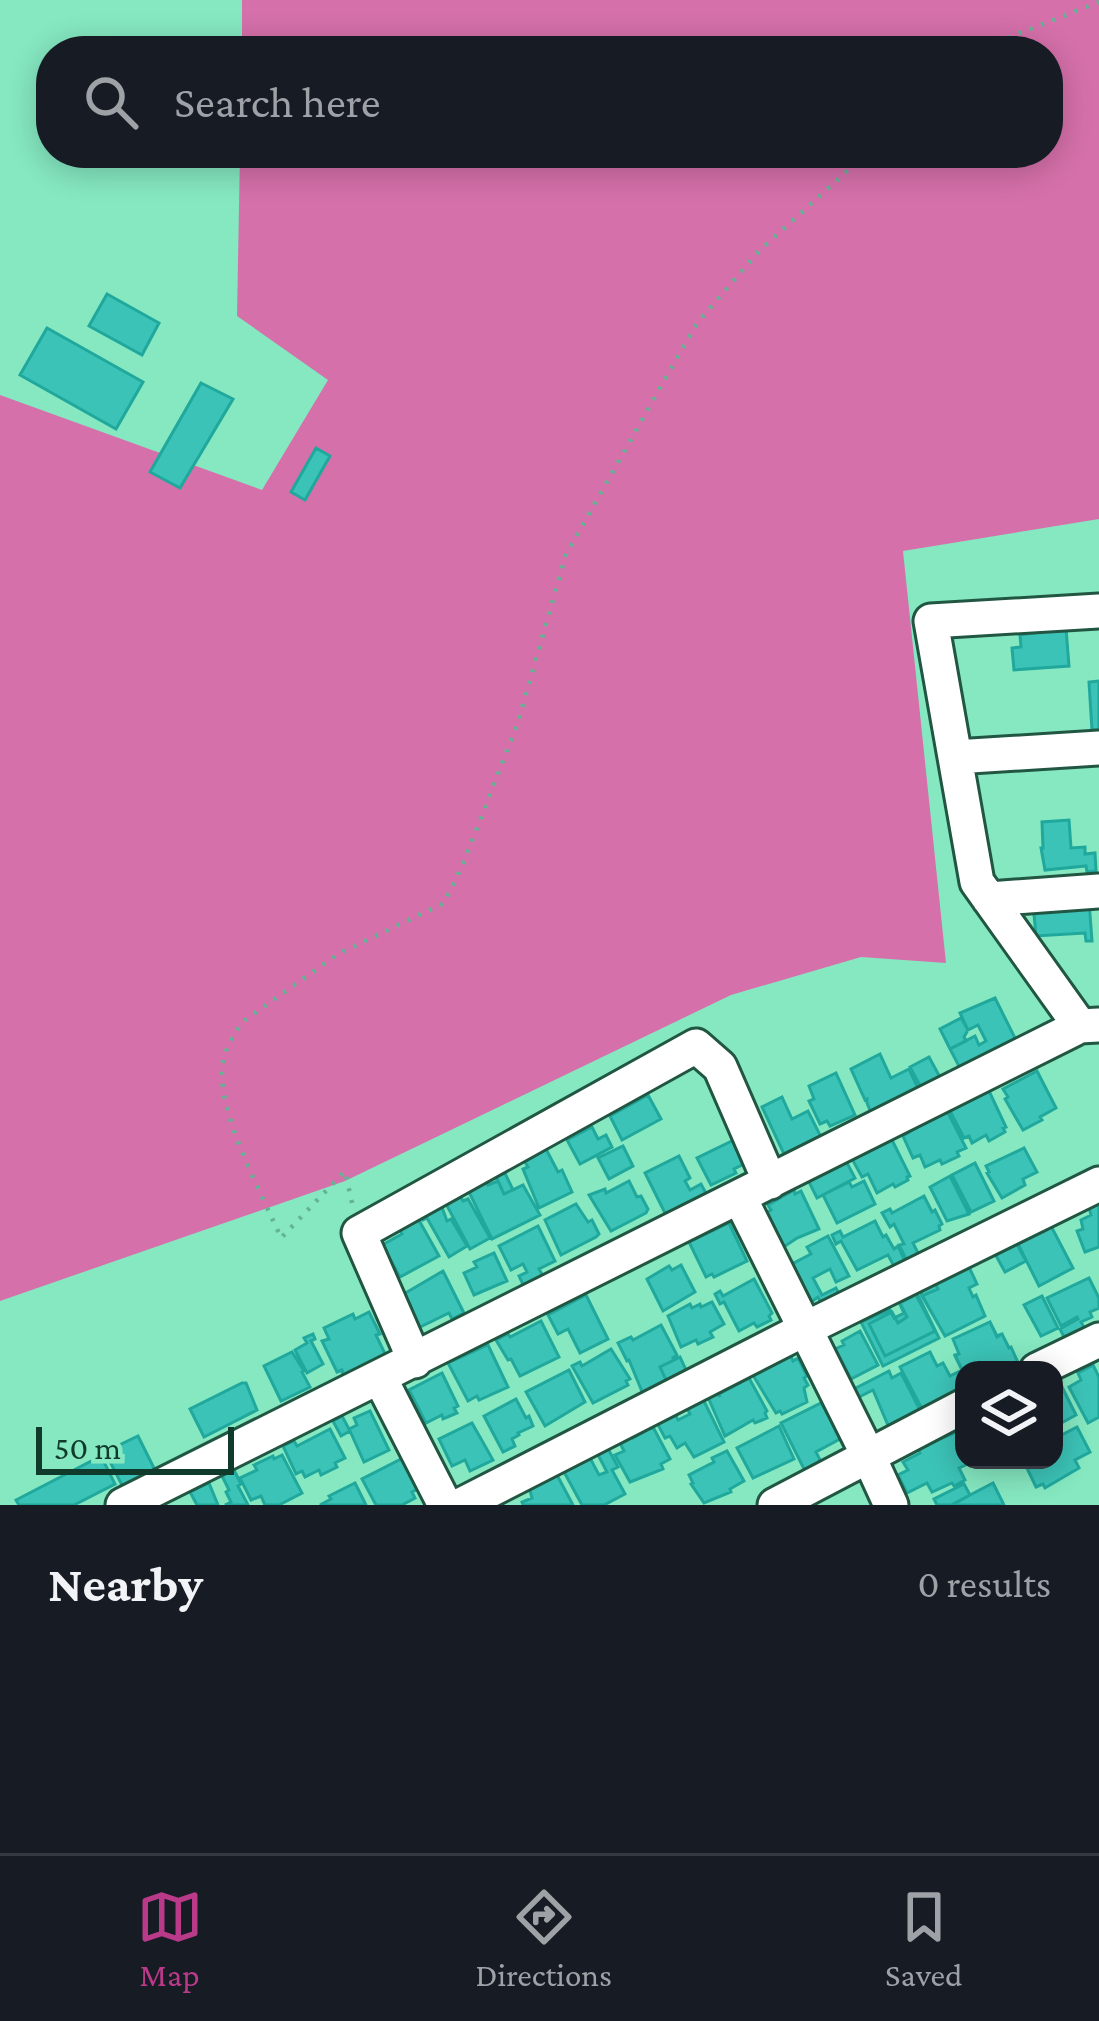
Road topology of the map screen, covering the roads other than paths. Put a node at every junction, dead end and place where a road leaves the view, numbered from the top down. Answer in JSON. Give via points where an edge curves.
{"nodes":[{"id":1,"x":1099,"y":611,"type":"edge"},
{"id":2,"x":1099,"y":748,"type":"edge"},
{"id":3,"x":956,"y":757,"type":"junction"},
{"id":4,"x":1099,"y":891,"type":"edge"},
{"id":5,"x":989,"y":899,"type":"junction"},
{"id":6,"x":1089,"y":1026,"type":"edge"},
{"id":7,"x":770,"y":1182,"type":"junction"},
{"id":8,"x":1099,"y":1184,"type":"edge"},
{"id":9,"x":740,"y":1198,"type":"junction"},
{"id":10,"x":805,"y":1329,"type":"junction"},
{"id":11,"x":1099,"y":1340,"type":"edge"},
{"id":12,"x":415,"y":1361,"type":"junction"},
{"id":13,"x":1056,"y":1361,"type":"edge"},
{"id":14,"x":380,"y":1378,"type":"junction"},
{"id":15,"x":955,"y":1411,"type":"edge"},
{"id":16,"x":869,"y":1456,"type":"junction"},
{"id":17,"x":123,"y":1505,"type":"edge"},
{"id":18,"x":445,"y":1505,"type":"edge"},
{"id":19,"x":460,"y":1505,"type":"edge"},
{"id":20,"x":775,"y":1505,"type":"edge"},
{"id":21,"x":891,"y":1505,"type":"edge"}],
"edges":[{"from":1,"to":3,"type":"street","via":[[932,621]]},
{"from":2,"to":3,"type":"street"},
{"from":3,"to":5,"type":"street","via":[[976,882]]},
{"from":4,"to":5,"type":"street"},
{"from":5,"to":6,"type":"street"},
{"from":6,"to":7,"type":"street"},
{"from":7,"to":9,"type":"street"},
{"from":7,"to":12,"type":"street","via":[[719,1067],[696,1046],[359,1233]]},
{"from":8,"to":10,"type":"street"},
{"from":9,"to":10,"type":"street"},
{"from":9,"to":12,"type":"street"},
{"from":10,"to":16,"type":"street"},
{"from":10,"to":19,"type":"street"},
{"from":11,"to":13,"type":"street"},
{"from":12,"to":14,"type":"street"},
{"from":14,"to":17,"type":"street"},
{"from":14,"to":18,"type":"street"},
{"from":15,"to":16,"type":"street"},
{"from":16,"to":20,"type":"street"},
{"from":16,"to":21,"type":"street"}]}
